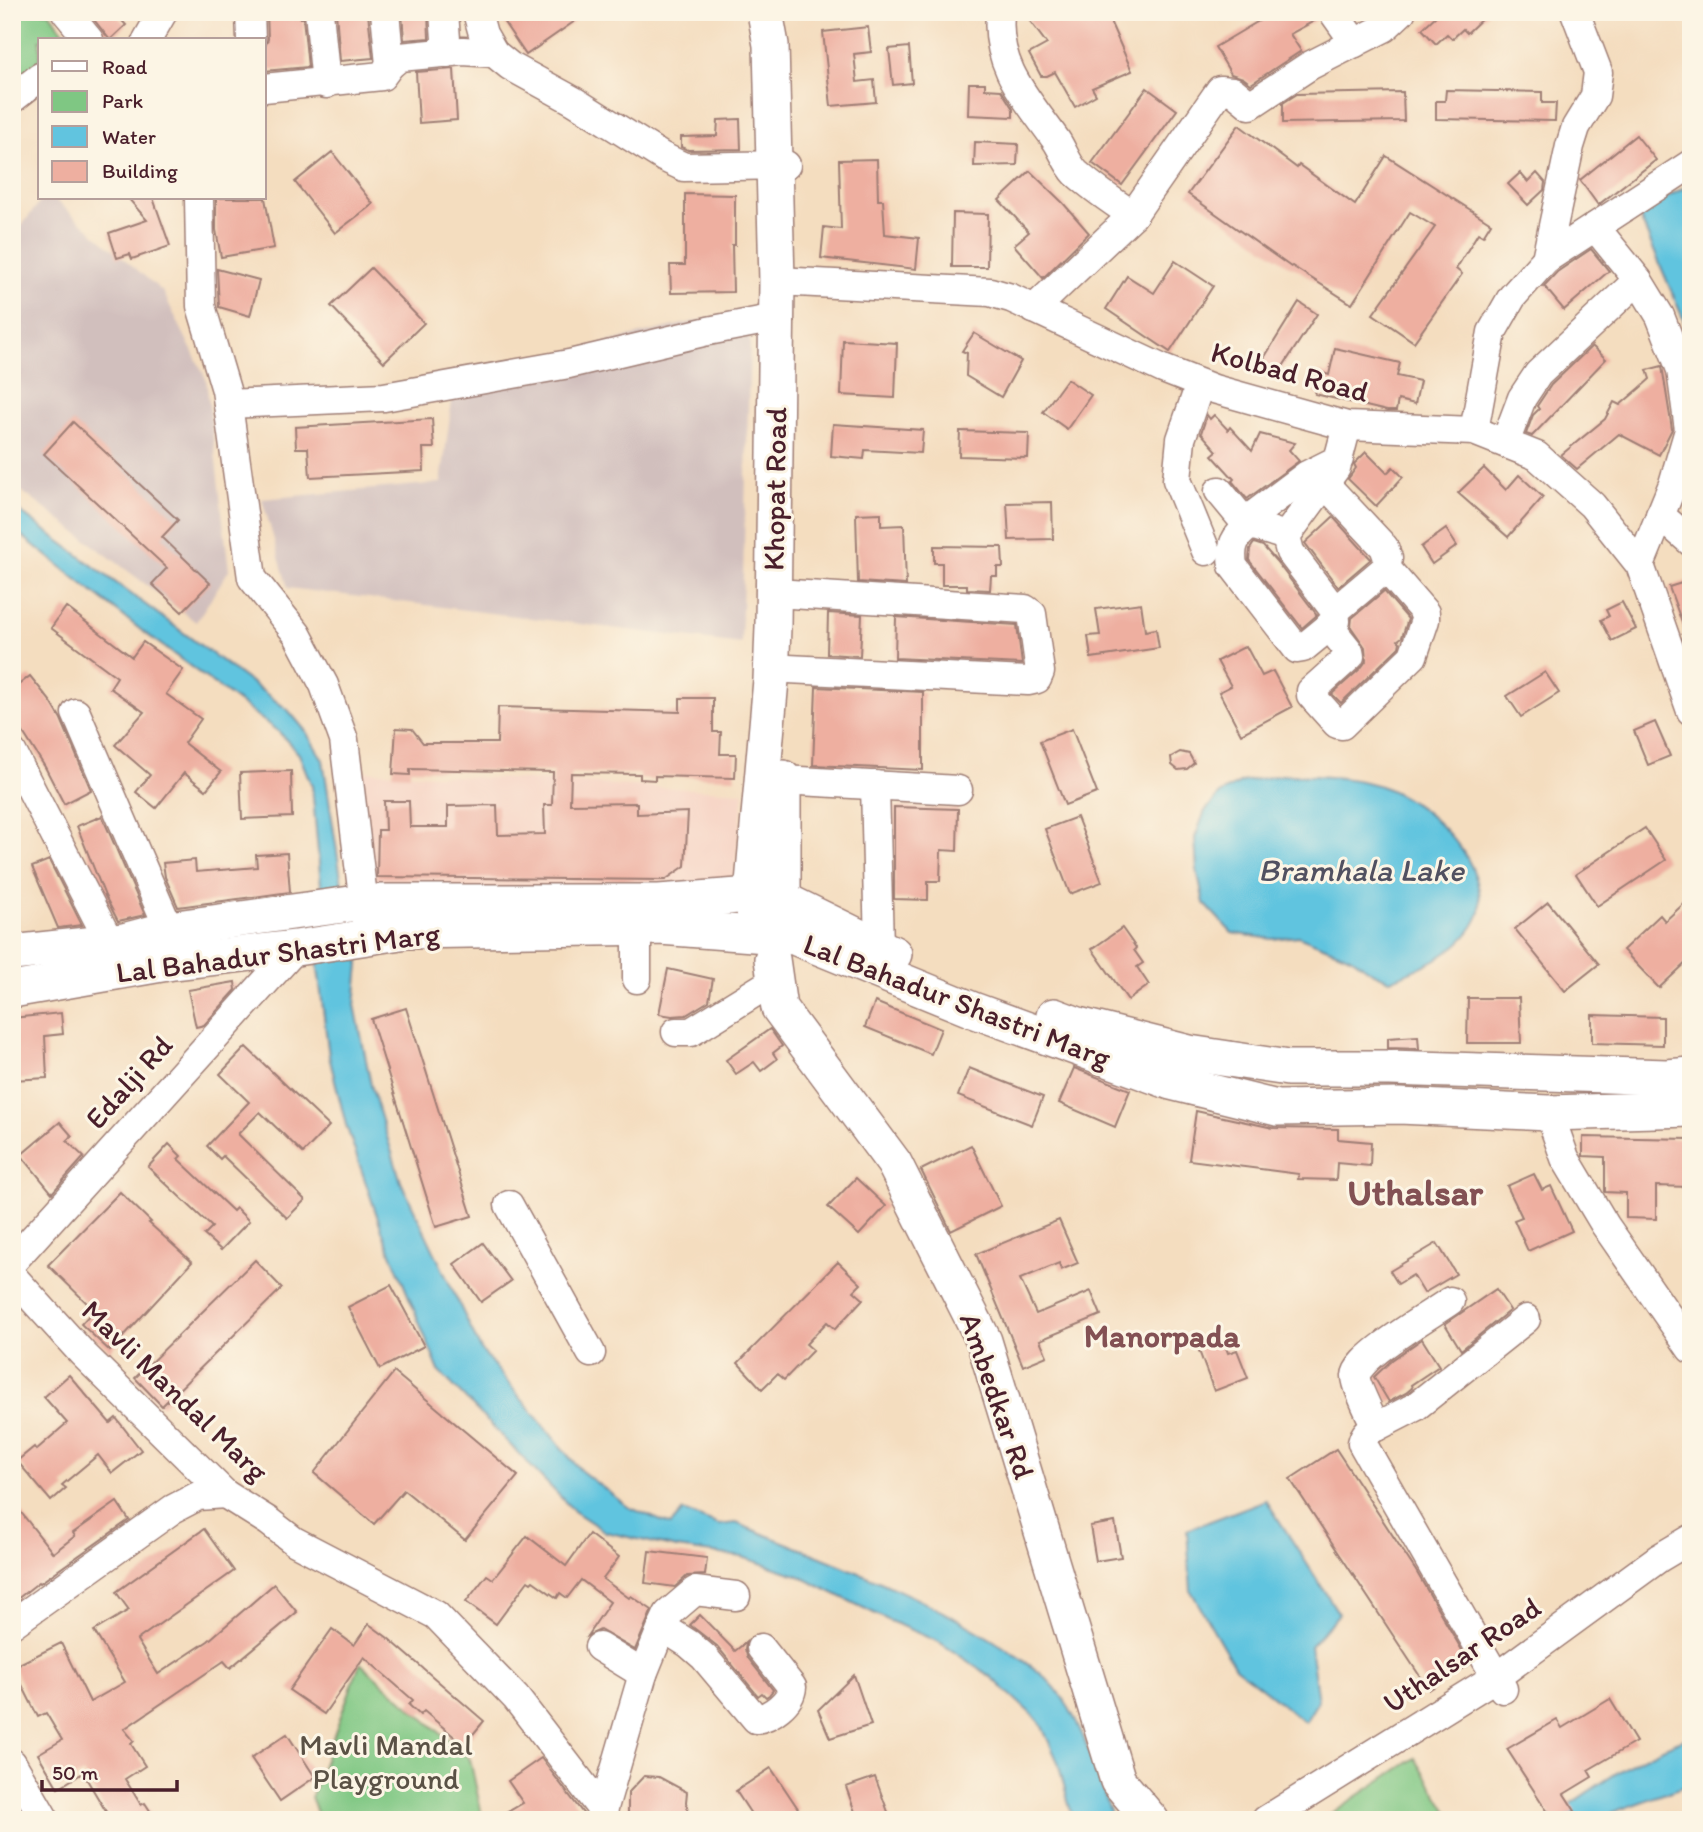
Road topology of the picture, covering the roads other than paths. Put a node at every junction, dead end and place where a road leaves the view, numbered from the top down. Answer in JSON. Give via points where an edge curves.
{"nodes":[{"id":1,"x":66,"y":12,"type":"edge"},
{"id":2,"x":163,"y":12,"type":"edge"},
{"id":3,"x":250,"y":12,"type":"edge"},
{"id":4,"x":319,"y":12,"type":"edge"},
{"id":5,"x":385,"y":12,"type":"edge"},
{"id":6,"x":444,"y":12,"type":"edge"},
{"id":7,"x":477,"y":12,"type":"edge"},
{"id":8,"x":765,"y":12,"type":"edge"},
{"id":9,"x":783,"y":12,"type":"edge"},
{"id":10,"x":1333,"y":12,"type":"edge"},
{"id":11,"x":1401,"y":12,"type":"edge"},
{"id":12,"x":1575,"y":12,"type":"edge"},
{"id":13,"x":1000,"y":15,"type":"dead end"},
{"id":14,"x":87,"y":38,"type":"edge"},
{"id":15,"x":148,"y":38,"type":"edge"},
{"id":16,"x":251,"y":38,"type":"edge"},
{"id":17,"x":1355,"y":43,"type":"junction"},
{"id":18,"x":447,"y":53,"type":"junction"},
{"id":19,"x":494,"y":53,"type":"junction"},
{"id":20,"x":390,"y":65,"type":"junction"},
{"id":21,"x":38,"y":79,"type":"edge"},
{"id":22,"x":326,"y":84,"type":"junction"},
{"id":23,"x":266,"y":88,"type":"edge"},
{"id":24,"x":12,"y":99,"type":"edge"},
{"id":25,"x":1691,"y":164,"type":"edge"},
{"id":26,"x":781,"y":165,"type":"junction"},
{"id":27,"x":199,"y":200,"type":"edge"},
{"id":28,"x":1133,"y":215,"type":"junction"},
{"id":29,"x":1595,"y":227,"type":"junction"},
{"id":30,"x":1546,"y":259,"type":"junction"},
{"id":31,"x":1638,"y":280,"type":"junction"},
{"id":32,"x":786,"y":281,"type":"junction"},
{"id":33,"x":1034,"y":309,"type":"junction"},
{"id":34,"x":776,"y":318,"type":"junction"},
{"id":35,"x":1200,"y":384,"type":"junction"},
{"id":36,"x":228,"y":404,"type":"junction"},
{"id":37,"x":1347,"y":426,"type":"junction"},
{"id":38,"x":1690,"y":430,"type":"edge"},
{"id":39,"x":1474,"y":431,"type":"junction"},
{"id":40,"x":1505,"y":443,"type":"junction"},
{"id":41,"x":1339,"y":459,"type":"junction"},
{"id":42,"x":1325,"y":484,"type":"junction"},
{"id":43,"x":1219,"y":491,"type":"dead end"},
{"id":44,"x":1660,"y":515,"type":"junction"},
{"id":45,"x":1286,"y":536,"type":"junction"},
{"id":46,"x":1691,"y":542,"type":"edge"},
{"id":47,"x":1206,"y":551,"type":"dead end"},
{"id":48,"x":1640,"y":565,"type":"junction"},
{"id":49,"x":1386,"y":568,"type":"junction"},
{"id":50,"x":791,"y":594,"type":"junction"},
{"id":51,"x":1332,"y":619,"type":"junction"},
{"id":52,"x":788,"y":669,"type":"junction"},
{"id":53,"x":1691,"y":711,"type":"edge"},
{"id":54,"x":76,"y":713,"type":"dead end"},
{"id":55,"x":12,"y":752,"type":"edge"},
{"id":56,"x":782,"y":780,"type":"junction"},
{"id":57,"x":875,"y":785,"type":"junction"},
{"id":58,"x":958,"y":790,"type":"dead end"},
{"id":59,"x":768,"y":897,"type":"junction"},
{"id":60,"x":365,"y":902,"type":"junction"},
{"id":61,"x":637,"y":928,"type":"junction"},
{"id":62,"x":367,"y":937,"type":"junction"},
{"id":63,"x":171,"y":946,"type":"junction"},
{"id":64,"x":125,"y":947,"type":"junction"},
{"id":65,"x":296,"y":948,"type":"junction"},
{"id":66,"x":879,"y":948,"type":"junction"},
{"id":67,"x":772,"y":952,"type":"junction"},
{"id":68,"x":12,"y":953,"type":"edge"},
{"id":69,"x":12,"y":973,"type":"edge"},
{"id":70,"x":637,"y":979,"type":"dead end"},
{"id":71,"x":12,"y":990,"type":"edge"},
{"id":72,"x":676,"y":1032,"type":"dead end"},
{"id":73,"x":1182,"y":1068,"type":"junction"},
{"id":74,"x":1691,"y":1075,"type":"edge"},
{"id":75,"x":1691,"y":1088,"type":"edge"},
{"id":76,"x":1553,"y":1100,"type":"junction"},
{"id":77,"x":1691,"y":1109,"type":"edge"},
{"id":78,"x":509,"y":1205,"type":"dead end"},
{"id":79,"x":12,"y":1262,"type":"edge"},
{"id":80,"x":12,"y":1276,"type":"edge"},
{"id":81,"x":1450,"y":1301,"type":"dead end"},
{"id":82,"x":1526,"y":1319,"type":"dead end"},
{"id":83,"x":1691,"y":1349,"type":"edge"},
{"id":84,"x":591,"y":1353,"type":"dead end"},
{"id":85,"x":1376,"y":1427,"type":"junction"},
{"id":86,"x":225,"y":1493,"type":"junction"},
{"id":87,"x":1689,"y":1547,"type":"edge"},
{"id":88,"x":736,"y":1596,"type":"dead end"},
{"id":89,"x":12,"y":1624,"type":"edge"},
{"id":90,"x":662,"y":1627,"type":"junction"},
{"id":91,"x":599,"y":1647,"type":"dead end"},
{"id":92,"x":761,"y":1648,"type":"dead end"},
{"id":93,"x":643,"y":1674,"type":"junction"},
{"id":94,"x":1500,"y":1683,"type":"junction"},
{"id":95,"x":1383,"y":1756,"type":"junction"},
{"id":96,"x":12,"y":1763,"type":"edge"},
{"id":97,"x":1118,"y":1781,"type":"junction"},
{"id":98,"x":604,"y":1815,"type":"edge"},
{"id":99,"x":45,"y":1820,"type":"edge"},
{"id":100,"x":1126,"y":1820,"type":"edge"},
{"id":101,"x":1151,"y":1820,"type":"edge"},
{"id":102,"x":1266,"y":1820,"type":"edge"},
{"id":103,"x":1299,"y":1820,"type":"edge"}],
"edges":[{"from":1,"to":14,"type":"street"},
{"from":2,"to":15,"type":"street"},
{"from":3,"to":16,"type":"street"},
{"from":4,"to":22,"type":"street"},
{"from":5,"to":20,"type":"street"},
{"from":6,"to":18,"type":"street"},
{"from":7,"to":19,"type":"street"},
{"from":8,"to":26,"type":"main road","name":"Khopat Road"},
{"from":9,"to":26,"type":"main road","name":"Khopat Road","via":[[789,43]]},
{"from":10,"to":17,"type":"street"},
{"from":11,"to":17,"type":"street","via":[[1384,28]]},
{"from":12,"to":30,"type":"street","via":[[1598,72],[1595,96],[1570,146]]},
{"from":13,"to":28,"type":"street","via":[[998,35],[1008,71],[1073,170]]},
{"from":17,"to":28,"type":"street","via":[[1250,104],[1233,91],[1220,90]]},
{"from":18,"to":19,"type":"street"},
{"from":18,"to":20,"type":"street","via":[[400,57]]},
{"from":19,"to":26,"type":"street","via":[[684,167]]},
{"from":20,"to":22,"type":"street","via":[[382,76]]},
{"from":21,"to":24,"type":"street"},
{"from":22,"to":23,"type":"street"},
{"from":25,"to":29,"type":"street"},
{"from":26,"to":32,"type":"main road","name":"Khopat Road"},
{"from":27,"to":36,"type":"street","via":[[201,306]]},
{"from":28,"to":33,"type":"street"},
{"from":29,"to":30,"type":"street"},
{"from":29,"to":31,"type":"street"},
{"from":30,"to":39,"type":"street","via":[[1512,297],[1492,332]]},
{"from":31,"to":38,"type":"street","via":[[1660,316],[1681,370]]},
{"from":31,"to":40,"type":"street","via":[[1538,374],[1522,398]]},
{"from":32,"to":33,"type":"street","name":"Kolbad Road","via":[[965,289],[990,292]]},
{"from":32,"to":34,"type":"main road","name":"Khopat Road"},
{"from":32,"to":50,"type":"main road","name":"Khopat Road"},
{"from":33,"to":35,"type":"street","name":"Kolbad Road"},
{"from":34,"to":36,"type":"street","via":[[569,364],[384,397]]},
{"from":34,"to":59,"type":"main road","name":"Khopat Road"},
{"from":35,"to":37,"type":"street","name":"Kolbad Road"},
{"from":35,"to":47,"type":"street","via":[[1181,439],[1177,480]]},
{"from":36,"to":60,"type":"street","via":[[252,578],[297,634],[324,685],[344,740]]},
{"from":37,"to":39,"type":"street","name":"Kolbad Road"},
{"from":37,"to":41,"type":"street"},
{"from":38,"to":44,"type":"street"},
{"from":39,"to":40,"type":"street","name":"Kolbad Road"},
{"from":40,"to":48,"type":"street","name":"Kolbad Road","via":[[1537,456],[1583,497]]},
{"from":41,"to":42,"type":"street"},
{"from":41,"to":43,"type":"street","via":[[1307,475],[1247,520]]},
{"from":42,"to":45,"type":"street"},
{"from":42,"to":49,"type":"street","via":[[1384,547]]},
{"from":44,"to":46,"type":"street"},
{"from":44,"to":48,"type":"street"},
{"from":45,"to":51,"type":"street","via":[[1290,552]]},
{"from":45,"to":51,"type":"street","via":[[1251,525],[1234,540],[1233,566],[1297,649]]},
{"from":48,"to":53,"type":"street","name":"Kolbad Road"},
{"from":49,"to":51,"type":"street"},
{"from":49,"to":51,"type":"street","via":[[1425,613],[1425,620],[1413,656],[1342,725],[1311,695],[1350,656]]},
{"from":50,"to":52,"type":"main road","name":"Khopat Road"},
{"from":50,"to":52,"type":"street","via":[[1025,609],[1032,614],[1040,672],[1037,679],[1028,681]]},
{"from":52,"to":56,"type":"main road","name":"Khopat Road"},
{"from":54,"to":63,"type":"street"},
{"from":55,"to":64,"type":"street"},
{"from":56,"to":57,"type":"street"},
{"from":56,"to":59,"type":"main road","name":"Khopat Road"},
{"from":57,"to":58,"type":"street"},
{"from":57,"to":66,"type":"street"},
{"from":59,"to":60,"type":"main road","name":"Lal Bahadur Shastri Marg","via":[[659,902]]},
{"from":59,"to":66,"type":"main road","name":"Lal Bahadur Shastri Marg"},
{"from":59,"to":67,"type":"main road","name":"Ambedkar Rd"},
{"from":60,"to":62,"type":"street"},
{"from":60,"to":63,"type":"main road","name":"Lal Bahadur Shastri Marg"},
{"from":61,"to":62,"type":"main road","name":"Lal Bahadur Shastri Marg","via":[[407,931]]},
{"from":61,"to":67,"type":"main road","name":"Lal Bahadur Shastri Marg","via":[[660,927]]},
{"from":61,"to":70,"type":"street"},
{"from":62,"to":65,"type":"main road","name":"Lal Bahadur Shastri Marg"},
{"from":63,"to":64,"type":"main road","name":"Lal Bahadur Shastri Marg"},
{"from":63,"to":65,"type":"main road","name":"Lal Bahadur Shastri Marg"},
{"from":63,"to":71,"type":"main road","name":"Lal Bahadur Shastri Marg"},
{"from":64,"to":68,"type":"main road","name":"Lal Bahadur Shastri Marg"},
{"from":64,"to":69,"type":"main road","via":[[83,965]]},
{"from":65,"to":79,"type":"street","name":"Edalji Rd"},
{"from":66,"to":73,"type":"main road","name":"Lal Bahadur Shastri Marg"},
{"from":67,"to":72,"type":"street","via":[[691,1032]]},
{"from":67,"to":73,"type":"main road","name":"Lal Bahadur Shastri Marg","via":[[794,937],[973,1010]]},
{"from":67,"to":97,"type":"main road","name":"Ambedkar Rd","via":[[779,1008],[894,1163],[984,1341]]},
{"from":73,"to":74,"type":"main road","name":"Lal Bahadur Shastri Marg"},
{"from":73,"to":76,"type":"main road","name":"Lal Bahadur Shastri Marg","via":[[1277,1108]]},
{"from":75,"to":76,"type":"main road"},
{"from":76,"to":77,"type":"main road","name":"Lal Bahadur Shastri Marg"},
{"from":76,"to":83,"type":"street","via":[[1566,1158],[1605,1225]]},
{"from":78,"to":84,"type":"street"},
{"from":80,"to":86,"type":"street","name":"Mavli Mandal Marg","via":[[83,1354]]},
{"from":81,"to":85,"type":"street","via":[[1358,1368],[1355,1378]]},
{"from":82,"to":85,"type":"street","via":[[1415,1408]]},
{"from":85,"to":94,"type":"street","via":[[1362,1443]]},
{"from":86,"to":89,"type":"street","via":[[198,1496],[173,1509]]},
{"from":86,"to":98,"type":"street","name":"Mavli Mandal Marg","via":[[294,1541],[436,1615],[516,1698]]},
{"from":87,"to":94,"type":"street","name":"Uthalsar Road"},
{"from":88,"to":90,"type":"street","via":[[695,1591],[668,1614]]},
{"from":90,"to":92,"type":"street","via":[[704,1657],[755,1719],[779,1708],[792,1694],[792,1687]]},
{"from":90,"to":93,"type":"street"},
{"from":91,"to":93,"type":"street"},
{"from":93,"to":98,"type":"street"},
{"from":94,"to":95,"type":"street","name":"Uthalsar Road"},
{"from":95,"to":102,"type":"street","name":"Uthalsar Road"},
{"from":95,"to":103,"type":"street"},
{"from":96,"to":99,"type":"street"},
{"from":97,"to":100,"type":"main road"},
{"from":97,"to":101,"type":"main road","name":"Ambedkar Rd"}]}
